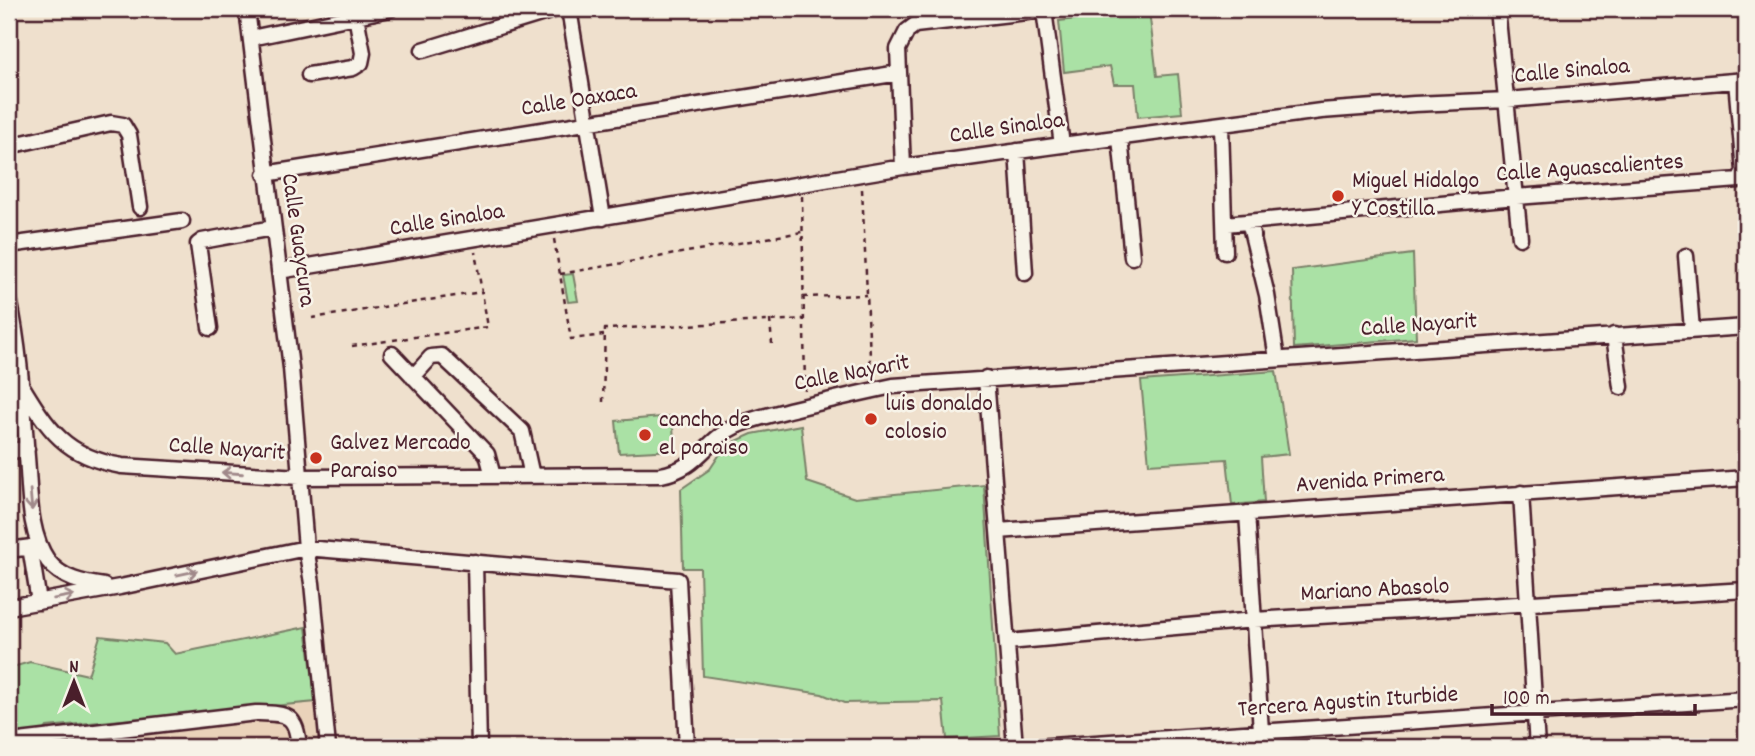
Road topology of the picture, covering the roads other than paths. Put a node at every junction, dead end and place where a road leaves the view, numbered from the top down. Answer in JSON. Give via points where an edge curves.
{"nodes":[{"id":1,"x":247,"y":9,"type":"edge"},
{"id":2,"x":390,"y":9,"type":"edge"},
{"id":3,"x":557,"y":9,"type":"edge"},
{"id":4,"x":569,"y":9,"type":"edge"},
{"id":5,"x":1049,"y":9,"type":"edge"},
{"id":6,"x":1497,"y":9,"type":"edge"},
{"id":7,"x":356,"y":16,"type":"junction"},
{"id":8,"x":251,"y":38,"type":"junction"},
{"id":9,"x":423,"y":50,"type":"dead end"},
{"id":10,"x":899,"y":73,"type":"junction"},
{"id":11,"x":309,"y":75,"type":"dead end"},
{"id":12,"x":1741,"y":81,"type":"edge"},
{"id":13,"x":1507,"y":100,"type":"junction"},
{"id":14,"x":588,"y":123,"type":"junction"},
{"id":15,"x":1221,"y":126,"type":"junction"},
{"id":16,"x":1120,"y":138,"type":"junction"},
{"id":17,"x":1062,"y":145,"type":"junction"},
{"id":18,"x":9,"y":146,"type":"edge"},
{"id":19,"x":1017,"y":151,"type":"junction"},
{"id":20,"x":903,"y":167,"type":"junction"},
{"id":21,"x":265,"y":174,"type":"junction"},
{"id":22,"x":1516,"y":197,"type":"junction"},
{"id":23,"x":140,"y":207,"type":"dead end"},
{"id":24,"x":603,"y":218,"type":"junction"},
{"id":25,"x":182,"y":221,"type":"dead end"},
{"id":26,"x":1249,"y":222,"type":"junction"},
{"id":27,"x":1225,"y":224,"type":"junction"},
{"id":28,"x":273,"y":228,"type":"junction"},
{"id":29,"x":1520,"y":238,"type":"dead end"},
{"id":30,"x":9,"y":245,"type":"edge"},
{"id":31,"x":1225,"y":252,"type":"dead end"},
{"id":32,"x":1686,"y":256,"type":"dead end"},
{"id":33,"x":1132,"y":257,"type":"dead end"},
{"id":34,"x":279,"y":271,"type":"junction"},
{"id":35,"x":1025,"y":272,"type":"dead end"},
{"id":36,"x":9,"y":298,"type":"edge"},
{"id":37,"x":1746,"y":327,"type":"edge"},
{"id":38,"x":210,"y":328,"type":"dead end"},
{"id":39,"x":1692,"y":330,"type":"junction"},
{"id":40,"x":1614,"y":335,"type":"junction"},
{"id":41,"x":12,"y":344,"type":"edge"},
{"id":42,"x":392,"y":354,"type":"dead end"},
{"id":43,"x":1277,"y":359,"type":"junction"},
{"id":44,"x":413,"y":377,"type":"junction"},
{"id":45,"x":986,"y":378,"type":"junction"},
{"id":46,"x":20,"y":383,"type":"junction"},
{"id":47,"x":1621,"y":387,"type":"dead end"},
{"id":48,"x":27,"y":449,"type":"junction"},
{"id":49,"x":9,"y":451,"type":"edge"},
{"id":50,"x":533,"y":475,"type":"junction"},
{"id":51,"x":493,"y":476,"type":"junction"},
{"id":52,"x":300,"y":477,"type":"junction"},
{"id":53,"x":1746,"y":478,"type":"edge"},
{"id":54,"x":1521,"y":493,"type":"junction"},
{"id":55,"x":1247,"y":513,"type":"junction"},
{"id":56,"x":998,"y":531,"type":"junction"},
{"id":57,"x":35,"y":547,"type":"junction"},
{"id":58,"x":306,"y":548,"type":"junction"},
{"id":59,"x":9,"y":550,"type":"edge"},
{"id":60,"x":475,"y":562,"type":"junction"},
{"id":61,"x":120,"y":587,"type":"junction"},
{"id":62,"x":1746,"y":590,"type":"edge"},
{"id":63,"x":39,"y":602,"type":"junction"},
{"id":64,"x":1527,"y":605,"type":"junction"},
{"id":65,"x":9,"y":607,"type":"edge"},
{"id":66,"x":1254,"y":620,"type":"junction"},
{"id":67,"x":1007,"y":642,"type":"junction"},
{"id":68,"x":1746,"y":699,"type":"edge"},
{"id":69,"x":1534,"y":714,"type":"junction"},
{"id":70,"x":1262,"y":732,"type":"junction"},
{"id":71,"x":19,"y":741,"type":"dead end"},
{"id":72,"x":299,"y":747,"type":"edge"},
{"id":73,"x":328,"y":747,"type":"edge"},
{"id":74,"x":479,"y":747,"type":"edge"},
{"id":75,"x":687,"y":747,"type":"edge"},
{"id":76,"x":1015,"y":747,"type":"edge"},
{"id":77,"x":1036,"y":747,"type":"edge"},
{"id":78,"x":1262,"y":747,"type":"edge"},
{"id":79,"x":1537,"y":747,"type":"edge"}],
"edges":[{"from":1,"to":8,"type":"street","name":"Calle Guaycura"},
{"from":2,"to":7,"type":"street"},
{"from":3,"to":9,"type":"street"},
{"from":4,"to":14,"type":"street"},
{"from":5,"to":10,"type":"street","via":[[915,25],[901,39]]},
{"from":5,"to":17,"type":"street"},
{"from":6,"to":13,"type":"street"},
{"from":7,"to":8,"type":"street"},
{"from":7,"to":11,"type":"street","via":[[361,63]]},
{"from":8,"to":21,"type":"street","name":"Calle Guaycura"},
{"from":10,"to":14,"type":"street","name":"Calle Oaxaca"},
{"from":10,"to":20,"type":"street"},
{"from":12,"to":13,"type":"street","name":"Calle Sinaloa"},
{"from":12,"to":22,"type":"street","name":"Calle Aguascalientes","via":[[1744,171],[1734,181]]},
{"from":13,"to":15,"type":"street","name":"Calle Sinaloa","via":[[1321,111]]},
{"from":13,"to":22,"type":"street"},
{"from":14,"to":21,"type":"street","name":"Calle Oaxaca"},
{"from":14,"to":24,"type":"street"},
{"from":15,"to":16,"type":"street","name":"Calle Sinaloa"},
{"from":15,"to":27,"type":"street"},
{"from":16,"to":17,"type":"street","name":"Calle Sinaloa"},
{"from":16,"to":33,"type":"street"},
{"from":17,"to":19,"type":"street","name":"Calle Sinaloa"},
{"from":18,"to":23,"type":"street","via":[[111,123],[123,125],[129,135]]},
{"from":19,"to":20,"type":"street","name":"Calle Sinaloa"},
{"from":19,"to":35,"type":"street"},
{"from":20,"to":24,"type":"street","name":"Calle Sinaloa"},
{"from":21,"to":28,"type":"street","name":"Calle Guaycura"},
{"from":22,"to":26,"type":"street","name":"Calle Aguascalientes"},
{"from":22,"to":29,"type":"street"},
{"from":24,"to":34,"type":"street","name":"Calle Sinaloa"},
{"from":25,"to":30,"type":"street"},
{"from":26,"to":27,"type":"street","name":"Calle Aguascalientes"},
{"from":26,"to":43,"type":"street"},
{"from":27,"to":31,"type":"street"},
{"from":28,"to":34,"type":"street","name":"Calle Guaycura"},
{"from":28,"to":38,"type":"street","via":[[198,244]]},
{"from":32,"to":39,"type":"street"},
{"from":34,"to":52,"type":"street","name":"Calle Guaycura"},
{"from":36,"to":41,"type":"street"},
{"from":37,"to":39,"type":"street","name":"Calle Nayarit"},
{"from":39,"to":40,"type":"street","name":"Calle Nayarit"},
{"from":40,"to":43,"type":"street","name":"Calle Nayarit"},
{"from":40,"to":47,"type":"street"},
{"from":41,"to":46,"type":"street"},
{"from":42,"to":44,"type":"street"},
{"from":43,"to":45,"type":"street","name":"Calle Nayarit"},
{"from":44,"to":50,"type":"street","via":[[431,357],[442,356],[522,431]]},
{"from":44,"to":51,"type":"street","via":[[486,454]]},
{"from":45,"to":50,"type":"street","name":"Calle Nayarit","via":[[893,386],[740,425],[722,434],[689,465],[661,475]]},
{"from":45,"to":56,"type":"street"},
{"from":46,"to":48,"type":"street"},
{"from":52,"to":46,"type":"street","name":"Calle Nayarit","one_way":true,"via":[[104,463],[69,448],[55,436]]},
{"from":48,"to":49,"type":"street"},
{"from":48,"to":57,"type":"street","one_way":true},
{"from":50,"to":51,"type":"street","name":"Calle Nayarit"},
{"from":51,"to":52,"type":"street","name":"Calle Nayarit"},
{"from":52,"to":58,"type":"street","name":"Calle Guaycura"},
{"from":53,"to":54,"type":"street","name":"Avenida Primera"},
{"from":54,"to":55,"type":"street","name":"Avenida Primera"},
{"from":54,"to":64,"type":"street"},
{"from":55,"to":56,"type":"street","name":"Avenida Primera"},
{"from":55,"to":66,"type":"street"},
{"from":56,"to":67,"type":"street"},
{"from":57,"to":59,"type":"street"},
{"from":57,"to":61,"type":"street","via":[[68,577]]},
{"from":57,"to":63,"type":"street"},
{"from":58,"to":60,"type":"street"},
{"from":61,"to":58,"type":"street","one_way":true},
{"from":58,"to":73,"type":"street"},
{"from":60,"to":74,"type":"street"},
{"from":60,"to":75,"type":"street","via":[[678,580]]},
{"from":63,"to":61,"type":"street","one_way":true},
{"from":62,"to":64,"type":"street","name":"Mariano Abasolo"},
{"from":63,"to":65,"type":"street"},
{"from":64,"to":66,"type":"street","name":"Mariano Abasolo"},
{"from":64,"to":69,"type":"street"},
{"from":66,"to":67,"type":"street","name":"Mariano Abasolo"},
{"from":66,"to":70,"type":"street"},
{"from":67,"to":76,"type":"street"},
{"from":68,"to":69,"type":"street","name":"Tercera Agustin Iturbide"},
{"from":69,"to":70,"type":"street","name":"Tercera Agustin Iturbide"},
{"from":69,"to":79,"type":"street"},
{"from":70,"to":77,"type":"street","name":"Tercera Agustin Iturbide"},
{"from":70,"to":78,"type":"street"},
{"from":71,"to":72,"type":"street","via":[[256,713],[289,717],[295,722]]}]}
